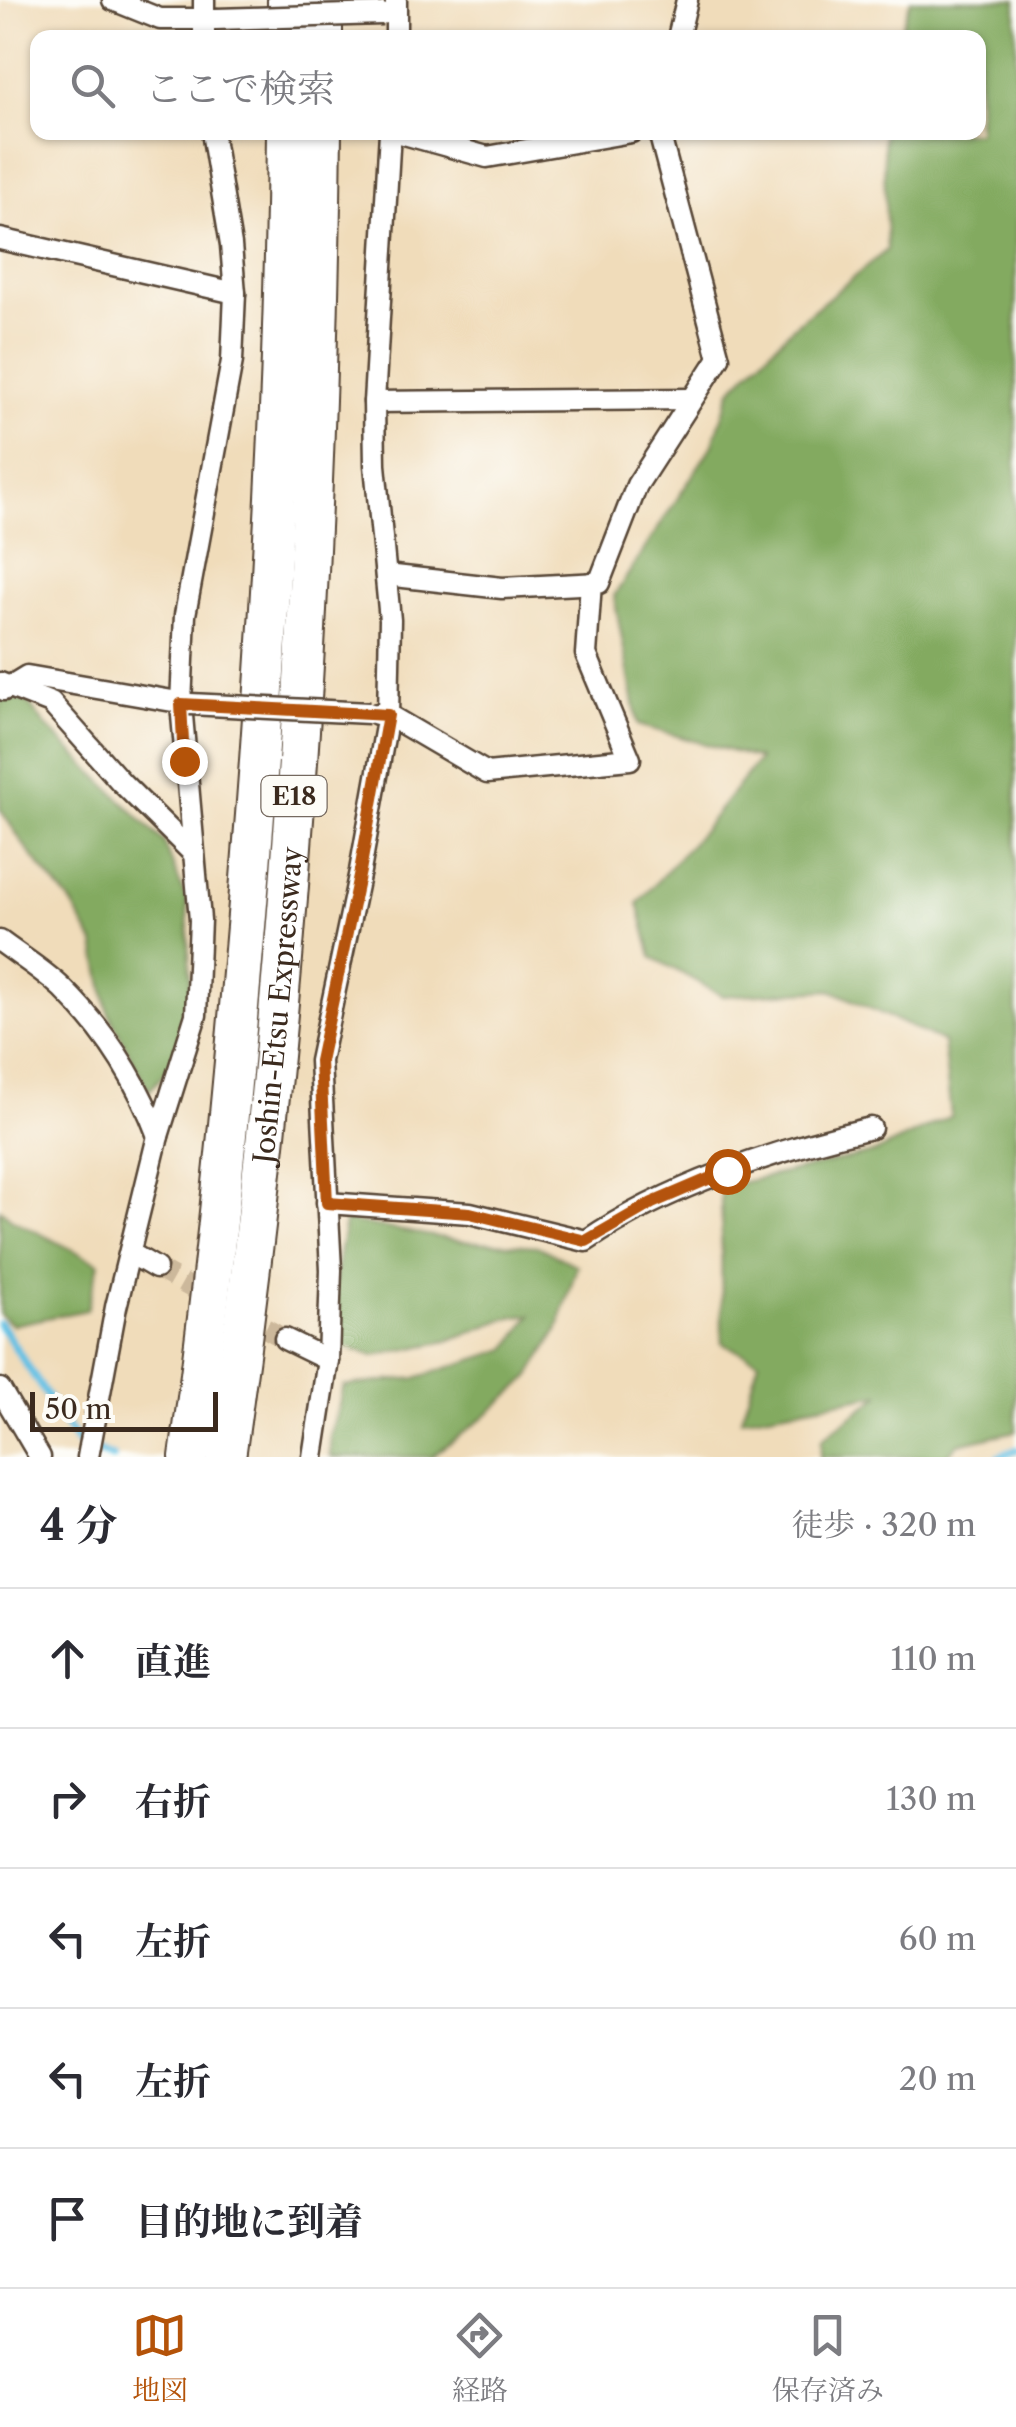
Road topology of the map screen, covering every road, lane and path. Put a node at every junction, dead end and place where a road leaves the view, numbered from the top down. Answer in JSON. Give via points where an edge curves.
{"nodes":[{"id":1,"x":113,"y":0,"type":"edge"},
{"id":2,"x":287,"y":0,"type":"edge"},
{"id":3,"x":323,"y":0,"type":"edge"},
{"id":4,"x":687,"y":0,"type":"edge"},
{"id":5,"x":392,"y":9,"type":"edge"},
{"id":6,"x":207,"y":19,"type":"edge"},
{"id":7,"x":288,"y":30,"type":"edge"},
{"id":8,"x":324,"y":30,"type":"edge"},
{"id":9,"x":680,"y":30,"type":"edge"},
{"id":10,"x":213,"y":140,"type":"edge"},
{"id":11,"x":286,"y":140,"type":"edge"},
{"id":12,"x":322,"y":140,"type":"edge"},
{"id":13,"x":392,"y":140,"type":"edge"},
{"id":14,"x":423,"y":140,"type":"edge"},
{"id":15,"x":585,"y":140,"type":"edge"},
{"id":16,"x":661,"y":140,"type":"edge"},
{"id":17,"x":0,"y":239,"type":"edge"},
{"id":18,"x":234,"y":293,"type":"junction"},
{"id":19,"x":692,"y":399,"type":"junction"},
{"id":20,"x":374,"y":402,"type":"junction"},
{"id":21,"x":386,"y":575,"type":"junction"},
{"id":22,"x":591,"y":583,"type":"junction"},
{"id":23,"x":4,"y":687,"type":"edge"},
{"id":24,"x":186,"y":704,"type":"junction"},
{"id":25,"x":378,"y":714,"type":"junction"},
{"id":26,"x":193,"y":853,"type":"junction"},
{"id":27,"x":0,"y":941,"type":"edge"},
{"id":28,"x":871,"y":1128,"type":"dead end"},
{"id":29,"x":158,"y":1136,"type":"junction"},
{"id":30,"x":327,"y":1203,"type":"junction"},
{"id":31,"x":130,"y":1253,"type":"junction"},
{"id":32,"x":156,"y":1268,"type":"tunnel mouth"},
{"id":33,"x":285,"y":1339,"type":"tunnel mouth"},
{"id":34,"x":328,"y":1360,"type":"junction"},
{"id":35,"x":0,"y":1389,"type":"edge"},
{"id":36,"x":40,"y":1457,"type":"edge"},
{"id":37,"x":88,"y":1457,"type":"edge"},
{"id":38,"x":189,"y":1457,"type":"edge"},
{"id":39,"x":226,"y":1457,"type":"edge"},
{"id":40,"x":314,"y":1457,"type":"edge"}],
"edges":[{"from":1,"to":6,"type":"street","via":[[160,19]]},
{"from":2,"to":7,"type":"highway"},
{"from":3,"to":8,"type":"highway"},
{"from":4,"to":9,"type":"street"},
{"from":5,"to":6,"type":"street","bridge":true},
{"from":10,"to":18,"type":"street"},
{"from":11,"to":38,"type":"highway","name":"Joshin-Etsu Expressway","number":"E18","via":[[258,777],[228,1126]]},
{"from":12,"to":39,"type":"highway","name":"Joshin-Etsu Expressway","number":"E18","via":[[304,658],[276,1012]]},
{"from":13,"to":20,"type":"street"},
{"from":14,"to":15,"type":"street","via":[[487,157]]},
{"from":16,"to":19,"type":"street","via":[[719,358]]},
{"from":17,"to":18,"type":"street"},
{"from":18,"to":24,"type":"street","via":[[232,362],[185,615]]},
{"from":19,"to":20,"type":"street"},
{"from":19,"to":22,"type":"street","via":[[638,485],[600,583]]},
{"from":20,"to":21,"type":"street"},
{"from":21,"to":22,"type":"street","via":[[502,588]]},
{"from":21,"to":25,"type":"street","via":[[390,620]]},
{"from":22,"to":25,"type":"street","via":[[586,654],[630,758],[487,773]]},
{"from":23,"to":24,"type":"street","via":[[26,676]]},
{"from":23,"to":26,"type":"street","via":[[52,703]]},
{"from":24,"to":25,"type":"street","bridge":true},
{"from":24,"to":26,"type":"street"},
{"from":25,"to":30,"type":"street","via":[[360,871],[320,1061]]},
{"from":26,"to":29,"type":"street","via":[[200,920],[196,1015]]},
{"from":27,"to":29,"type":"street","via":[[60,987],[111,1044]]},
{"from":28,"to":30,"type":"street","via":[[727,1171],[586,1241],[470,1213]]},
{"from":29,"to":31,"type":"street"},
{"from":30,"to":34,"type":"street"},
{"from":31,"to":32,"type":"street"},
{"from":31,"to":37,"type":"street"},
{"from":33,"to":34,"type":"street"},
{"from":34,"to":40,"type":"street"},
{"from":35,"to":36,"type":"street"}]}
